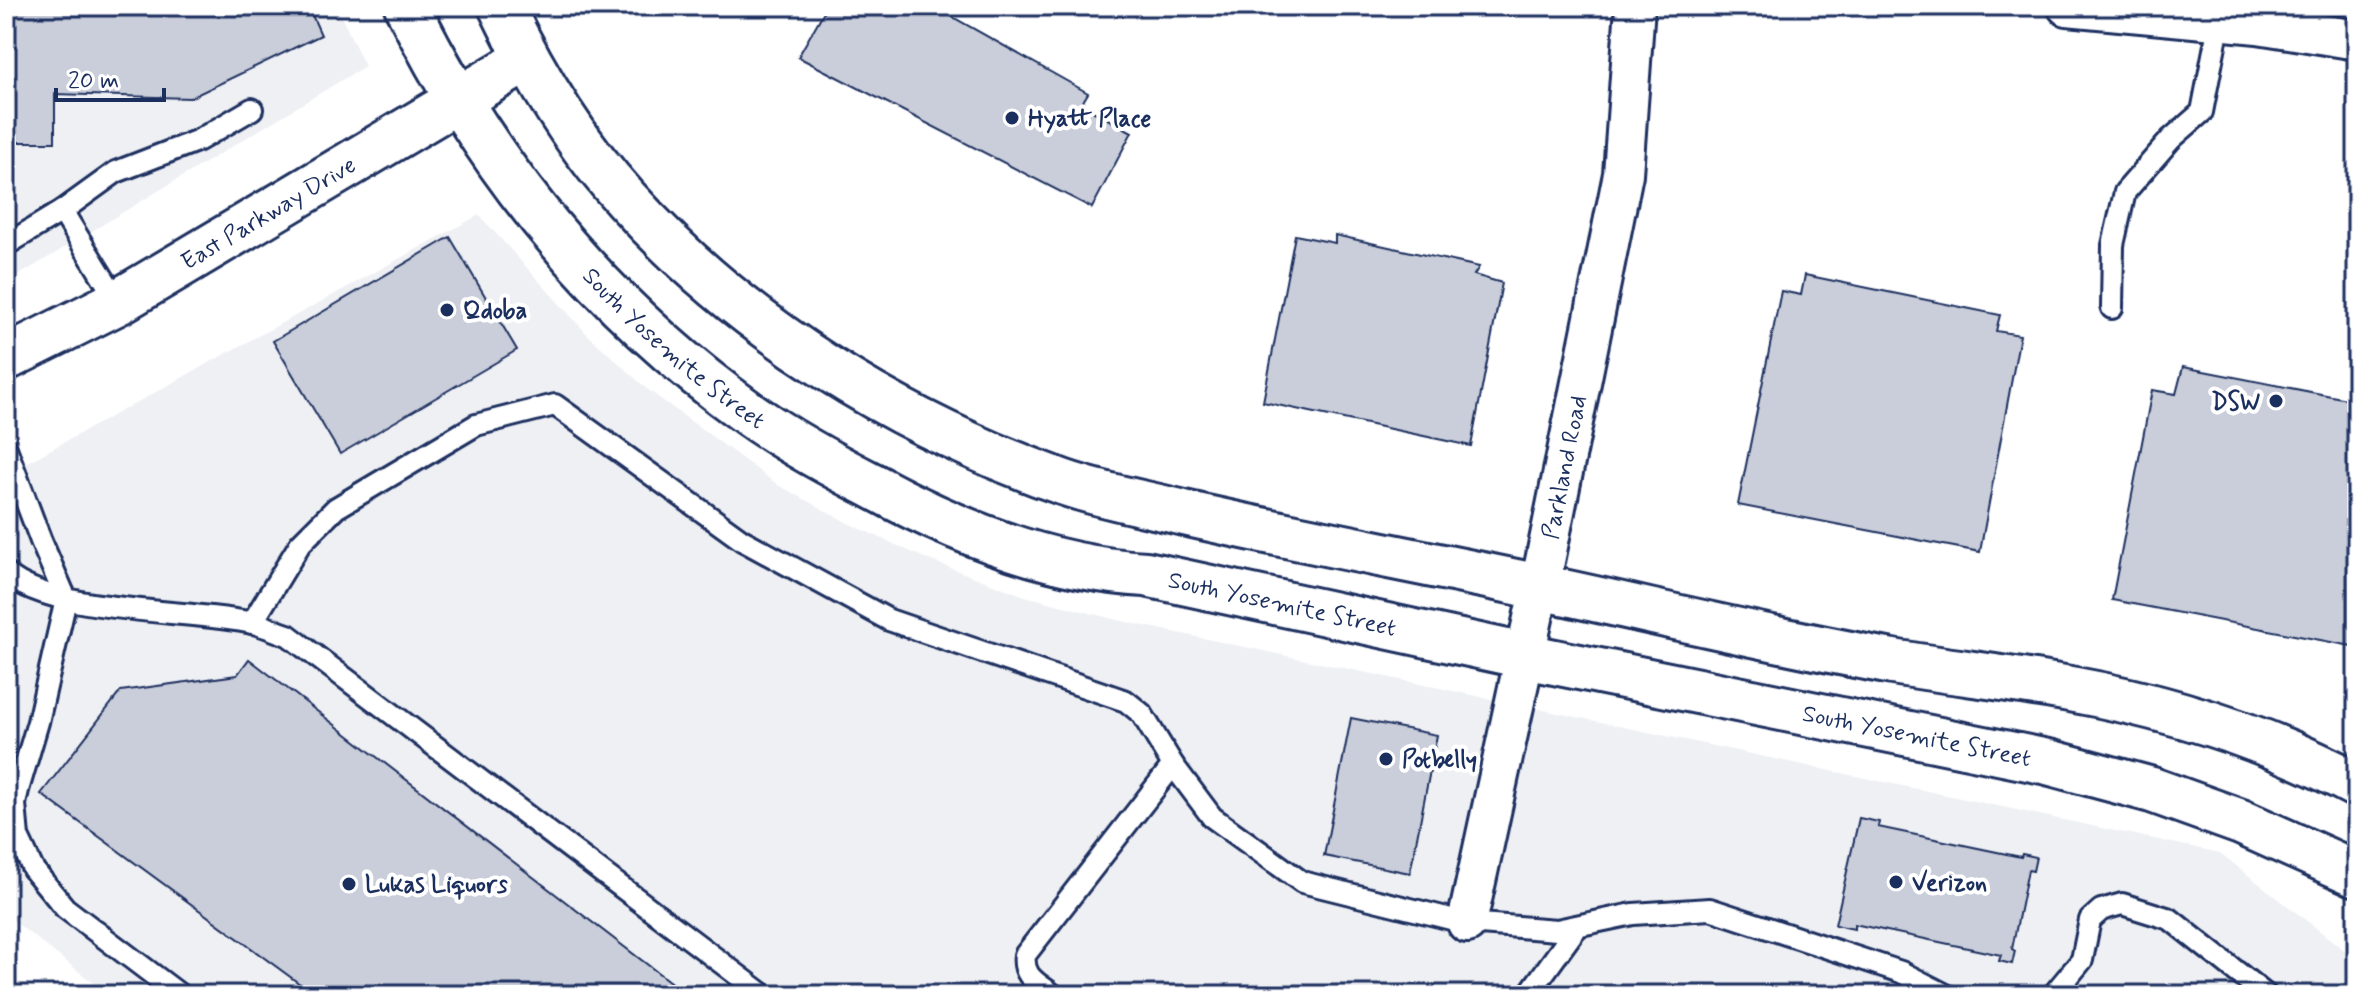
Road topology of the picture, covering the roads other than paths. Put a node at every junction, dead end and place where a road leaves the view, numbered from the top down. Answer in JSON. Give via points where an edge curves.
{"nodes":[{"id":1,"x":407,"y":6,"type":"edge"},
{"id":2,"x":501,"y":6,"type":"edge"},
{"id":3,"x":1635,"y":6,"type":"edge"},
{"id":4,"x":2067,"y":6,"type":"edge"},
{"id":5,"x":2221,"y":13,"type":"edge"},
{"id":6,"x":2357,"y":40,"type":"edge"},
{"id":7,"x":527,"y":59,"type":"junction"},
{"id":8,"x":456,"y":101,"type":"junction"},
{"id":9,"x":252,"y":109,"type":"dead end"},
{"id":10,"x":62,"y":211,"type":"junction"},
{"id":11,"x":6,"y":245,"type":"edge"},
{"id":12,"x":118,"y":302,"type":"junction"},
{"id":13,"x":2112,"y":308,"type":"dead end"},
{"id":14,"x":6,"y":358,"type":"edge"},
{"id":15,"x":6,"y":448,"type":"edge"},
{"id":16,"x":6,"y":573,"type":"edge"},
{"id":17,"x":1540,"y":586,"type":"junction"},
{"id":18,"x":66,"y":599,"type":"junction"},
{"id":19,"x":252,"y":623,"type":"junction"},
{"id":20,"x":1525,"y":656,"type":"junction"},
{"id":21,"x":1173,"y":765,"type":"junction"},
{"id":22,"x":2357,"y":785,"type":"edge"},
{"id":23,"x":2357,"y":874,"type":"edge"},
{"id":24,"x":1467,"y":923,"type":"junction"},
{"id":25,"x":1577,"y":927,"type":"junction"},
{"id":26,"x":180,"y":995,"type":"edge"},
{"id":27,"x":764,"y":995,"type":"edge"},
{"id":28,"x":1053,"y":995,"type":"edge"},
{"id":29,"x":1528,"y":995,"type":"edge"},
{"id":30,"x":1946,"y":995,"type":"edge"},
{"id":31,"x":2053,"y":995,"type":"edge"},
{"id":32,"x":2266,"y":995,"type":"edge"}],
"edges":[{"from":1,"to":8,"type":"main road","name":"South Yosemite Street"},
{"from":2,"to":7,"type":"main road"},
{"from":3,"to":17,"type":"street","name":"Parkland Road","via":[[1623,174]]},
{"from":4,"to":5,"type":"street"},
{"from":5,"to":6,"type":"street"},
{"from":5,"to":13,"type":"lane","via":[[2202,112],[2125,192],[2113,245]]},
{"from":7,"to":8,"type":"main road","name":"East Parkway Drive"},
{"from":7,"to":17,"type":"main road","via":[[623,196],[671,246],[795,348],[933,426],[1067,484],[1250,528]]},
{"from":8,"to":12,"type":"main road","name":"East Parkway Drive"},
{"from":8,"to":20,"type":"main road","name":"South Yosemite Street","via":[[551,230],[614,301],[753,416],[903,503],[1036,555]]},
{"from":9,"to":10,"type":"lane","via":[[199,140],[116,172]]},
{"from":10,"to":11,"type":"lane"},
{"from":10,"to":12,"type":"lane"},
{"from":12,"to":14,"type":"main road","name":"East Parkway Drive"},
{"from":15,"to":18,"type":"lane"},
{"from":16,"to":18,"type":"lane","via":[[33,591]]},
{"from":17,"to":20,"type":"street","name":"Parkland Road"},
{"from":17,"to":22,"type":"main road","via":[[1892,662],[2155,707],[2239,732]]},
{"from":18,"to":19,"type":"lane"},
{"from":18,"to":26,"type":"lane","via":[[15,804],[18,837],[33,869],[65,908]]},
{"from":19,"to":21,"type":"lane","via":[[300,544],[336,508],[476,425],[555,405],[742,540],[889,620],[1126,701],[1142,714]]},
{"from":19,"to":27,"type":"lane","via":[[288,635]]},
{"from":20,"to":23,"type":"main road","name":"South Yosemite Street","via":[[2048,762],[2152,790],[2241,822]]},
{"from":20,"to":24,"type":"street","name":"Parkland Road"},
{"from":21,"to":24,"type":"lane","via":[[1212,817],[1302,882]]},
{"from":21,"to":28,"type":"lane","via":[[1025,955],[1027,974]]},
{"from":24,"to":25,"type":"lane"},
{"from":25,"to":29,"type":"lane"},
{"from":25,"to":30,"type":"lane","via":[[1633,914],[1710,909],[1901,972]]},
{"from":31,"to":32,"type":"lane","via":[[2082,960],[2090,920],[2101,910],[2122,904],[2170,919]]}]}
